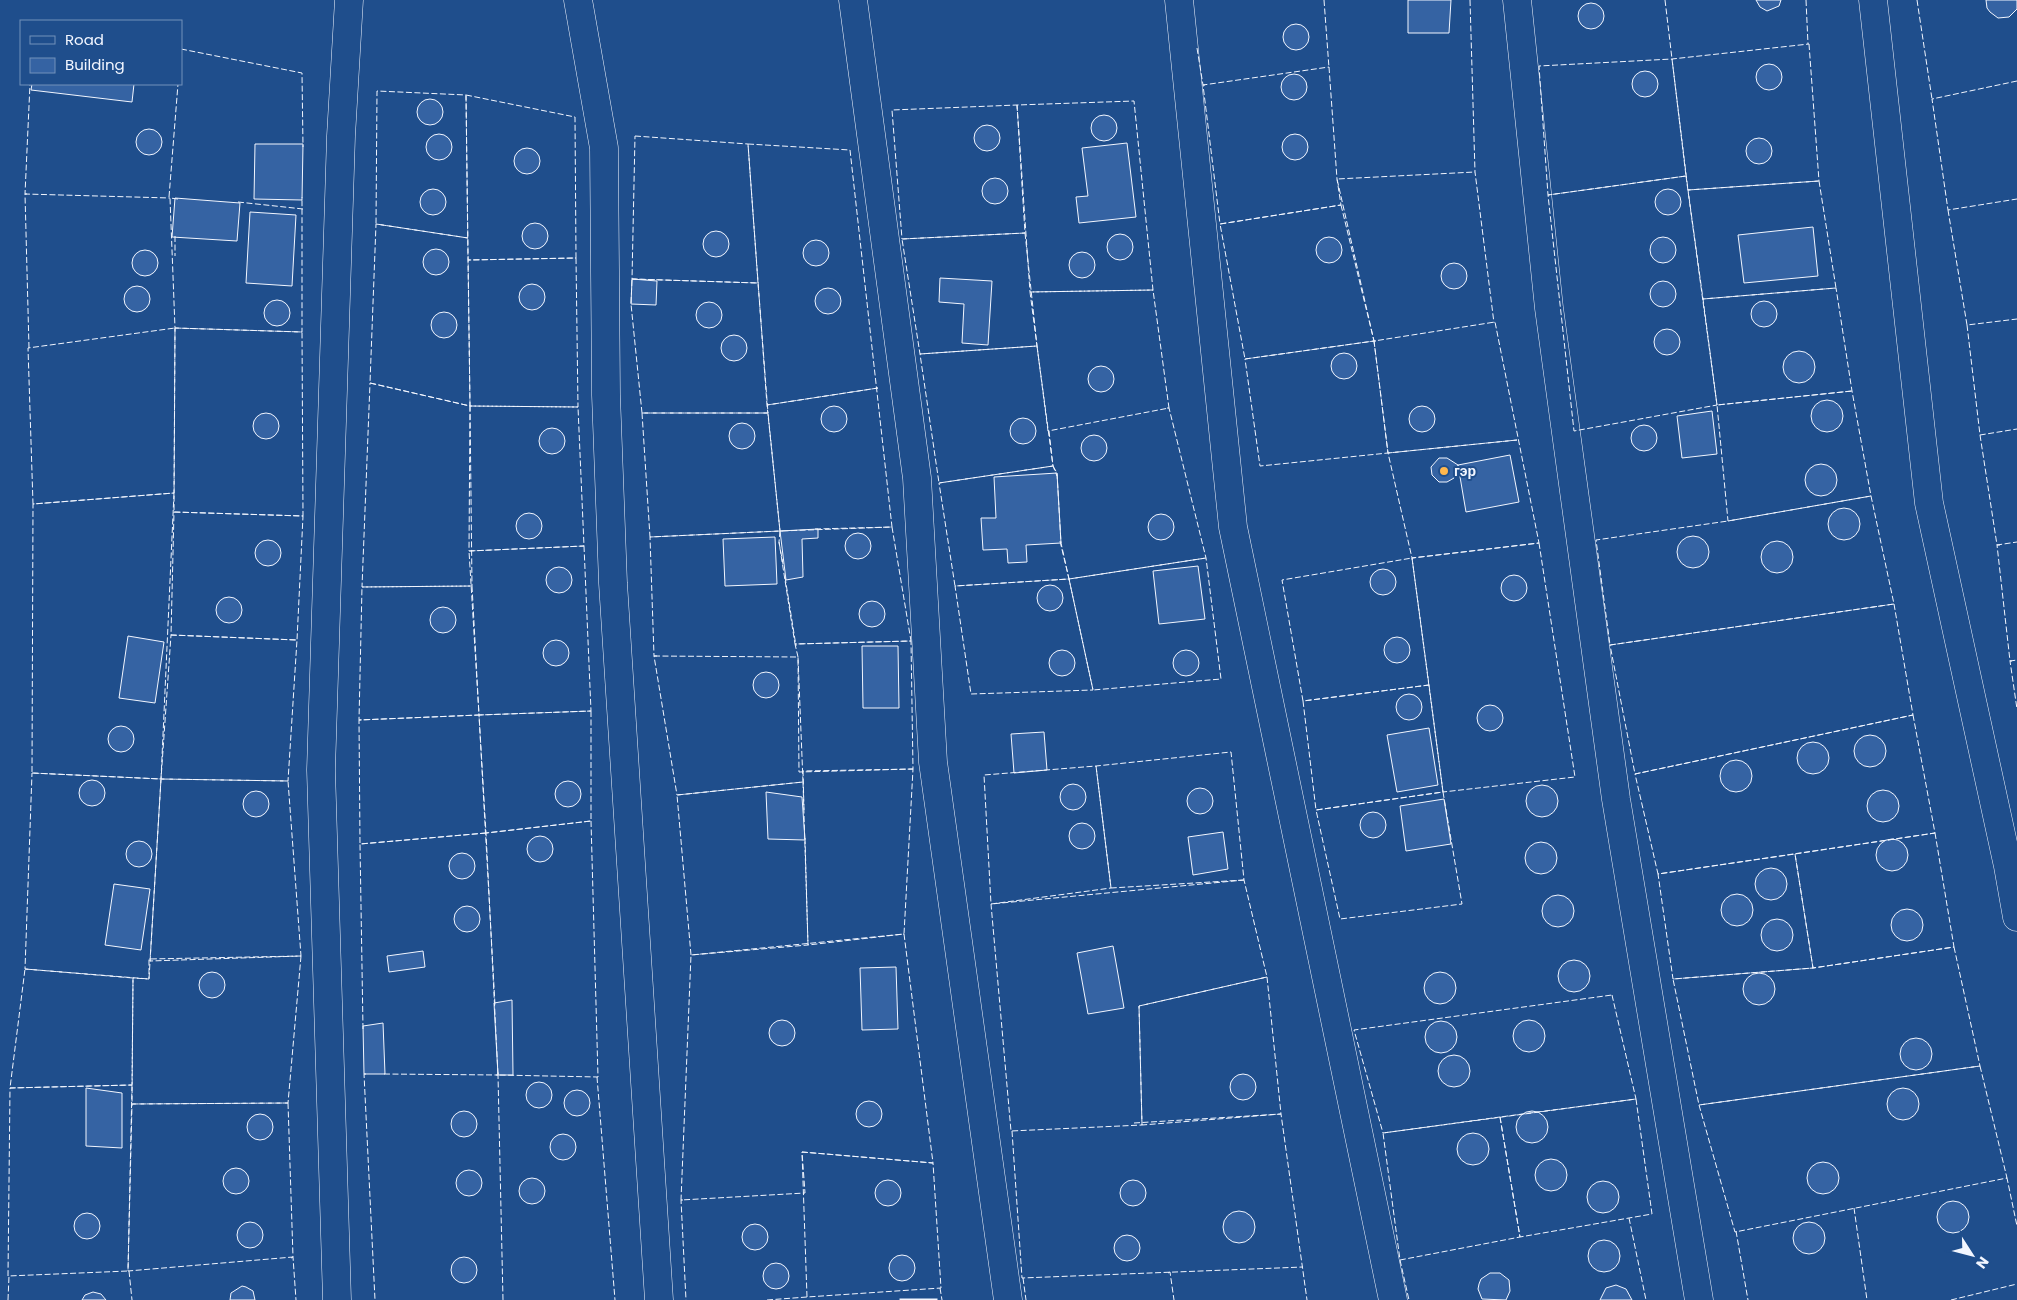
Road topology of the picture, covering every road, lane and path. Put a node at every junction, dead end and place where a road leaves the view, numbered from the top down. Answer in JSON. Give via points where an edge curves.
{"nodes":[{"id":1,"x":349,"y":0,"type":"edge"},
{"id":2,"x":578,"y":0,"type":"edge"},
{"id":3,"x":853,"y":0,"type":"edge"},
{"id":4,"x":1179,"y":0,"type":"edge"},
{"id":5,"x":1517,"y":0,"type":"edge"},
{"id":6,"x":1873,"y":0,"type":"edge"},
{"id":7,"x":2017,"y":917,"type":"edge"},
{"id":8,"x":337,"y":1300,"type":"edge"},
{"id":9,"x":659,"y":1300,"type":"edge"},
{"id":10,"x":1008,"y":1300,"type":"edge"},
{"id":11,"x":1393,"y":1300,"type":"edge"},
{"id":12,"x":1699,"y":1300,"type":"edge"}],
"edges":[{"from":1,"to":8,"type":"street","via":[[341,136],[321,770]]},
{"from":2,"to":9,"type":"street","via":[[604,148],[606,395],[613,583]]},
{"from":3,"to":10,"type":"street","via":[[918,478],[934,762]]},
{"from":4,"to":11,"type":"street","via":[[1233,527]]},
{"from":5,"to":12,"type":"street","via":[[1549,308],[1614,789]]},
{"from":6,"to":7,"type":"street","via":[[1929,503]]}]}
